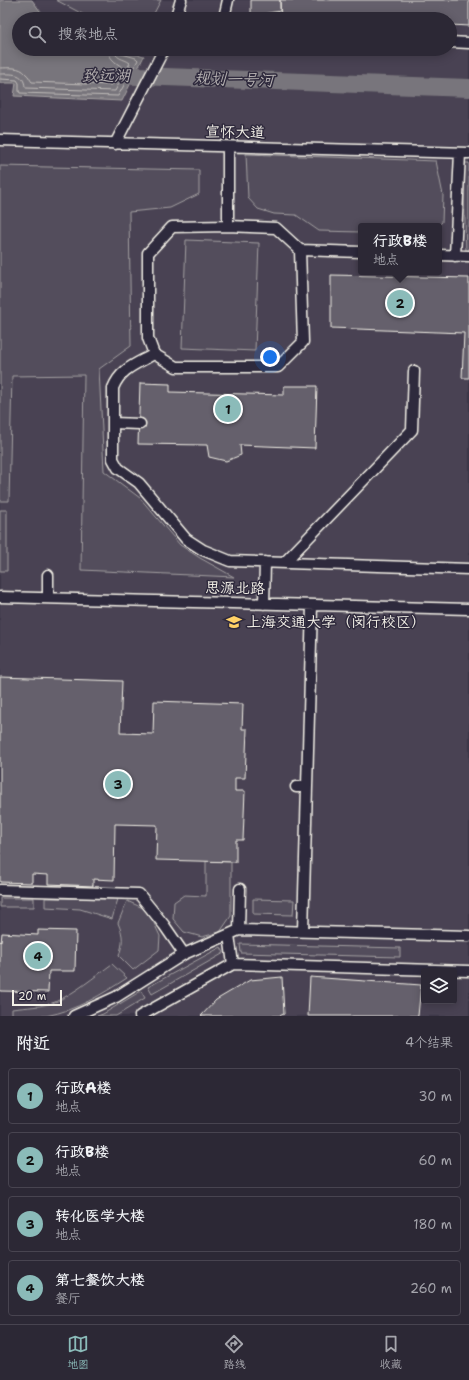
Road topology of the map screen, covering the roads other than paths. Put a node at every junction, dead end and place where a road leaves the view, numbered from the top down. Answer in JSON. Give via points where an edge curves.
{"nodes":[{"id":1,"x":181,"y":0,"type":"edge"},
{"id":2,"x":228,"y":0,"type":"edge"},
{"id":3,"x":177,"y":12,"type":"edge"},
{"id":4,"x":225,"y":12,"type":"edge"},
{"id":5,"x":457,"y":42,"type":"edge"},
{"id":6,"x":469,"y":43,"type":"edge"},
{"id":7,"x":160,"y":56,"type":"edge"},
{"id":8,"x":0,"y":140,"type":"edge"},
{"id":9,"x":115,"y":144,"type":"junction"},
{"id":10,"x":228,"y":146,"type":"junction"},
{"id":11,"x":464,"y":153,"type":"edge"},
{"id":12,"x":228,"y":226,"type":"junction"},
{"id":13,"x":300,"y":250,"type":"junction"},
{"id":14,"x":358,"y":252,"type":"edge"},
{"id":15,"x":442,"y":255,"type":"edge"},
{"id":16,"x":455,"y":256,"type":"junction"},
{"id":17,"x":469,"y":256,"type":"edge"},
{"id":18,"x":154,"y":354,"type":"junction"},
{"id":19,"x":414,"y":371,"type":"dead end"},
{"id":20,"x":113,"y":423,"type":"junction"},
{"id":21,"x":140,"y":424,"type":"dead end"},
{"id":22,"x":265,"y":562,"type":"junction"},
{"id":23,"x":284,"y":563,"type":"junction"},
{"id":24,"x":469,"y":569,"type":"edge"},
{"id":25,"x":48,"y":574,"type":"dead end"},
{"id":26,"x":0,"y":597,"type":"edge"},
{"id":27,"x":48,"y":598,"type":"junction"},
{"id":28,"x":264,"y":604,"type":"junction"},
{"id":29,"x":312,"y":605,"type":"junction"},
{"id":30,"x":469,"y":608,"type":"edge"},
{"id":31,"x":296,"y":787,"type":"dead end"},
{"id":32,"x":307,"y":787,"type":"junction"},
{"id":33,"x":240,"y":889,"type":"dead end"},
{"id":34,"x":0,"y":890,"type":"edge"},
{"id":35,"x":239,"y":930,"type":"junction"},
{"id":36,"x":303,"y":931,"type":"junction"},
{"id":37,"x":229,"y":935,"type":"junction"},
{"id":38,"x":469,"y":936,"type":"edge"},
{"id":39,"x":184,"y":954,"type":"junction"},
{"id":40,"x":233,"y":964,"type":"junction"},
{"id":41,"x":469,"y":971,"type":"edge"},
{"id":42,"x":74,"y":1016,"type":"edge"},
{"id":43,"x":140,"y":1016,"type":"edge"}],
"edges":[{"from":1,"to":3,"type":"lane"},
{"from":2,"to":4,"type":"lane"},
{"from":5,"to":6,"type":"lane"},
{"from":7,"to":9,"type":"lane"},
{"from":8,"to":9,"type":"lane","name":"宣怀大道"},
{"from":9,"to":10,"type":"lane","name":"宣怀大道"},
{"from":10,"to":11,"type":"lane","name":"宣怀大道"},
{"from":10,"to":12,"type":"lane"},
{"from":11,"to":16,"type":"lane"},
{"from":12,"to":13,"type":"lane","via":[[276,228]]},
{"from":12,"to":18,"type":"lane","via":[[172,227],[148,253],[148,338]]},
{"from":13,"to":14,"type":"lane"},
{"from":13,"to":18,"type":"lane","via":[[303,342],[278,367],[176,367]]},
{"from":15,"to":16,"type":"lane"},
{"from":16,"to":17,"type":"lane"},
{"from":18,"to":20,"type":"lane","via":[[124,371],[117,378],[114,388]]},
{"from":19,"to":23,"type":"lane","via":[[412,430]]},
{"from":20,"to":21,"type":"lane"},
{"from":20,"to":22,"type":"lane","via":[[113,459],[118,468],[139,483],[186,539],[203,550],[230,561]]},
{"from":22,"to":23,"type":"lane"},
{"from":22,"to":28,"type":"lane"},
{"from":23,"to":24,"type":"lane"},
{"from":25,"to":27,"type":"lane"},
{"from":26,"to":27,"type":"lane","name":"思源北路"},
{"from":27,"to":28,"type":"lane","name":"思源北路"},
{"from":28,"to":29,"type":"lane","name":"思源北路"},
{"from":29,"to":30,"type":"lane","name":"思源北路"},
{"from":29,"to":32,"type":"lane"},
{"from":31,"to":32,"type":"lane"},
{"from":32,"to":36,"type":"lane"},
{"from":33,"to":35,"type":"lane"},
{"from":34,"to":39,"type":"lane","via":[[139,894]]},
{"from":35,"to":36,"type":"lane"},
{"from":35,"to":37,"type":"lane"},
{"from":36,"to":38,"type":"lane"},
{"from":37,"to":39,"type":"lane"},
{"from":37,"to":40,"type":"lane"},
{"from":39,"to":42,"type":"lane","via":[[116,997]]},
{"from":40,"to":41,"type":"lane"},
{"from":40,"to":43,"type":"lane"}]}
